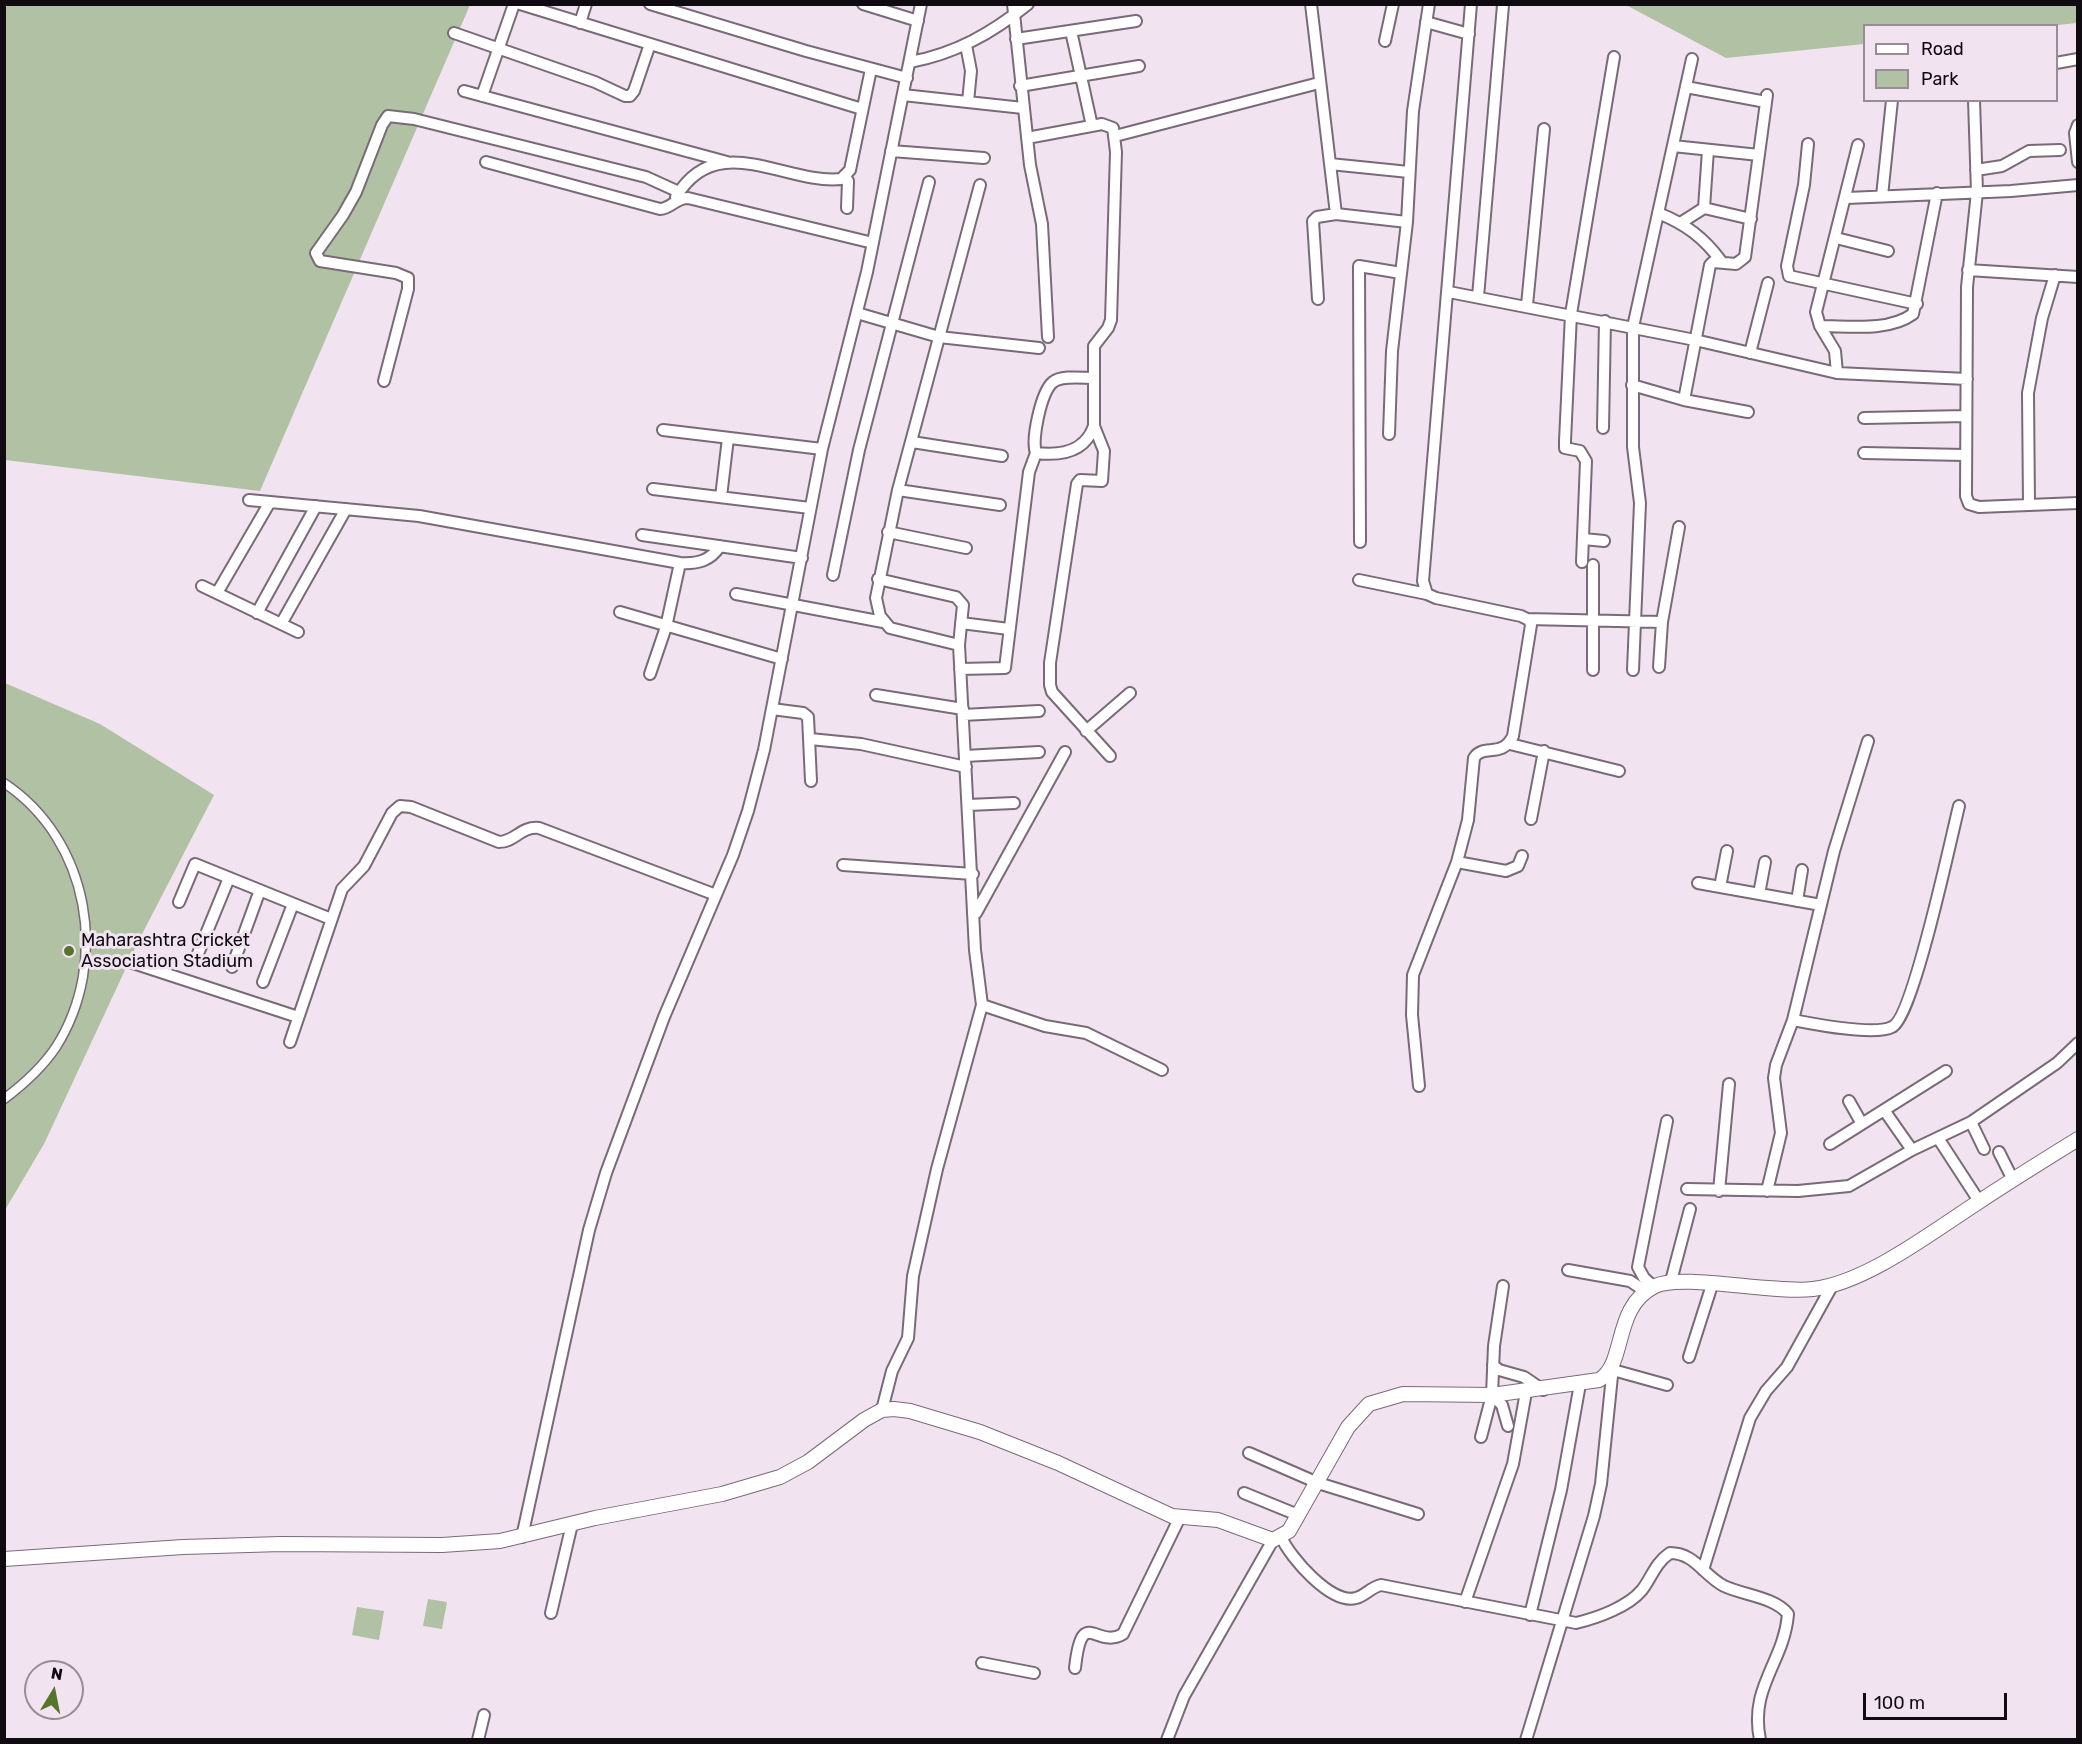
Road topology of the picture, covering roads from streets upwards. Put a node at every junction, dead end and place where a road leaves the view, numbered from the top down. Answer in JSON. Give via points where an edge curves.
{"nodes":[{"id":1,"x":514,"y":4,"type":"edge"},
{"id":2,"x":520,"y":4,"type":"edge"},
{"id":3,"x":586,"y":4,"type":"edge"},
{"id":4,"x":650,"y":4,"type":"edge"},
{"id":5,"x":863,"y":4,"type":"edge"},
{"id":6,"x":921,"y":4,"type":"edge"},
{"id":7,"x":1013,"y":4,"type":"edge"},
{"id":8,"x":1028,"y":4,"type":"edge"},
{"id":9,"x":1311,"y":4,"type":"edge"},
{"id":10,"x":1393,"y":4,"type":"edge"},
{"id":11,"x":1471,"y":4,"type":"edge"},
{"id":12,"x":1503,"y":5,"type":"edge"},
{"id":13,"x":1426,"y":6,"type":"edge"},
{"id":14,"x":1013,"y":16,"type":"junction"},
{"id":15,"x":918,"y":21,"type":"junction"},
{"id":16,"x":1136,"y":21,"type":"dead end"},
{"id":17,"x":1426,"y":22,"type":"junction"},
{"id":18,"x":580,"y":23,"type":"junction"},
{"id":19,"x":1071,"y":31,"type":"junction"},
{"id":20,"x":454,"y":33,"type":"dead end"},
{"id":21,"x":1469,"y":34,"type":"junction"},
{"id":22,"x":1016,"y":39,"type":"junction"},
{"id":23,"x":1385,"y":41,"type":"dead end"},
{"id":24,"x":650,"y":44,"type":"junction"},
{"id":25,"x":966,"y":45,"type":"junction"},
{"id":26,"x":498,"y":49,"type":"junction"},
{"id":27,"x":1614,"y":57,"type":"dead end"},
{"id":28,"x":1692,"y":58,"type":"dead end"},
{"id":29,"x":2078,"y":59,"type":"edge"},
{"id":30,"x":910,"y":62,"type":"junction"},
{"id":31,"x":2058,"y":63,"type":"edge"},
{"id":32,"x":1139,"y":66,"type":"dead end"},
{"id":33,"x":871,"y":69,"type":"junction"},
{"id":34,"x":1081,"y":76,"type":"junction"},
{"id":35,"x":907,"y":78,"type":"junction"},
{"id":36,"x":1319,"y":83,"type":"junction"},
{"id":37,"x":1020,"y":86,"type":"junction"},
{"id":38,"x":1686,"y":87,"type":"junction"},
{"id":39,"x":464,"y":91,"type":"dead end"},
{"id":40,"x":903,"y":95,"type":"junction"},
{"id":41,"x":482,"y":96,"type":"junction"},
{"id":42,"x":968,"y":102,"type":"junction"},
{"id":43,"x":1892,"y":102,"type":"edge"},
{"id":44,"x":1974,"y":102,"type":"edge"},
{"id":45,"x":1023,"y":108,"type":"junction"},
{"id":46,"x":862,"y":110,"type":"junction"},
{"id":47,"x":2078,"y":125,"type":"edge"},
{"id":48,"x":1092,"y":126,"type":"junction"},
{"id":49,"x":1544,"y":129,"type":"dead end"},
{"id":50,"x":1115,"y":136,"type":"junction"},
{"id":51,"x":1027,"y":138,"type":"junction"},
{"id":52,"x":1808,"y":144,"type":"dead end"},
{"id":53,"x":1858,"y":145,"type":"dead end"},
{"id":54,"x":1673,"y":146,"type":"junction"},
{"id":55,"x":1708,"y":150,"type":"junction"},
{"id":56,"x":2060,"y":150,"type":"dead end"},
{"id":57,"x":891,"y":151,"type":"junction"},
{"id":58,"x":1759,"y":155,"type":"junction"},
{"id":59,"x":984,"y":158,"type":"dead end"},
{"id":60,"x":486,"y":162,"type":"dead end"},
{"id":61,"x":2078,"y":162,"type":"edge"},
{"id":62,"x":730,"y":163,"type":"junction"},
{"id":63,"x":1329,"y":164,"type":"junction"},
{"id":64,"x":1976,"y":170,"type":"junction"},
{"id":65,"x":1409,"y":172,"type":"junction"},
{"id":66,"x":845,"y":176,"type":"junction"},
{"id":67,"x":929,"y":182,"type":"dead end"},
{"id":68,"x":980,"y":185,"type":"dead end"},
{"id":69,"x":2078,"y":185,"type":"edge"},
{"id":70,"x":1977,"y":192,"type":"junction"},
{"id":71,"x":1938,"y":193,"type":"junction"},
{"id":72,"x":676,"y":196,"type":"junction"},
{"id":73,"x":1882,"y":196,"type":"junction"},
{"id":74,"x":1847,"y":198,"type":"junction"},
{"id":75,"x":847,"y":208,"type":"dead end"},
{"id":76,"x":1704,"y":208,"type":"junction"},
{"id":77,"x":1658,"y":213,"type":"junction"},
{"id":78,"x":1336,"y":214,"type":"junction"},
{"id":79,"x":1751,"y":219,"type":"junction"},
{"id":80,"x":1407,"y":222,"type":"junction"},
{"id":81,"x":1682,"y":222,"type":"junction"},
{"id":82,"x":1836,"y":238,"type":"junction"},
{"id":83,"x":873,"y":243,"type":"junction"},
{"id":84,"x":1888,"y":251,"type":"dead end"},
{"id":85,"x":1721,"y":261,"type":"junction"},
{"id":86,"x":1968,"y":270,"type":"junction"},
{"id":87,"x":1401,"y":273,"type":"junction"},
{"id":88,"x":2055,"y":275,"type":"junction"},
{"id":89,"x":2078,"y":277,"type":"edge"},
{"id":90,"x":1768,"y":283,"type":"dead end"},
{"id":91,"x":1822,"y":284,"type":"junction"},
{"id":92,"x":1449,"y":292,"type":"junction"},
{"id":93,"x":1478,"y":297,"type":"junction"},
{"id":94,"x":1318,"y":299,"type":"dead end"},
{"id":95,"x":1917,"y":304,"type":"junction"},
{"id":96,"x":1527,"y":305,"type":"junction"},
{"id":97,"x":857,"y":314,"type":"junction"},
{"id":98,"x":1571,"y":314,"type":"junction"},
{"id":99,"x":1605,"y":321,"type":"junction"},
{"id":100,"x":893,"y":323,"type":"junction"},
{"id":101,"x":1820,"y":326,"type":"junction"},
{"id":102,"x":1633,"y":327,"type":"junction"},
{"id":103,"x":939,"y":337,"type":"junction"},
{"id":104,"x":1048,"y":337,"type":"dead end"},
{"id":105,"x":1695,"y":340,"type":"junction"},
{"id":106,"x":1039,"y":348,"type":"dead end"},
{"id":107,"x":1749,"y":353,"type":"junction"},
{"id":108,"x":1838,"y":374,"type":"junction"},
{"id":109,"x":1094,"y":378,"type":"junction"},
{"id":110,"x":1967,"y":379,"type":"junction"},
{"id":111,"x":384,"y":381,"type":"dead end"},
{"id":112,"x":1632,"y":385,"type":"junction"},
{"id":113,"x":1684,"y":400,"type":"junction"},
{"id":114,"x":1748,"y":412,"type":"dead end"},
{"id":115,"x":1966,"y":416,"type":"junction"},
{"id":116,"x":1864,"y":418,"type":"dead end"},
{"id":117,"x":1094,"y":426,"type":"junction"},
{"id":118,"x":1603,"y":428,"type":"dead end"},
{"id":119,"x":663,"y":430,"type":"dead end"},
{"id":120,"x":1389,"y":434,"type":"dead end"},
{"id":121,"x":728,"y":438,"type":"junction"},
{"id":122,"x":912,"y":442,"type":"junction"},
{"id":123,"x":822,"y":449,"type":"junction"},
{"id":124,"x":1036,"y":453,"type":"junction"},
{"id":125,"x":1864,"y":453,"type":"dead end"},
{"id":126,"x":1965,"y":455,"type":"junction"},
{"id":127,"x":1002,"y":456,"type":"dead end"},
{"id":128,"x":653,"y":489,"type":"dead end"},
{"id":129,"x":898,"y":490,"type":"junction"},
{"id":130,"x":722,"y":497,"type":"junction"},
{"id":131,"x":249,"y":500,"type":"dead end"},
{"id":132,"x":270,"y":502,"type":"junction"},
{"id":133,"x":2078,"y":503,"type":"edge"},
{"id":134,"x":2029,"y":504,"type":"junction"},
{"id":135,"x":316,"y":506,"type":"junction"},
{"id":136,"x":1000,"y":506,"type":"dead end"},
{"id":137,"x":346,"y":508,"type":"junction"},
{"id":138,"x":810,"y":508,"type":"junction"},
{"id":139,"x":1679,"y":526,"type":"dead end"},
{"id":140,"x":888,"y":532,"type":"junction"},
{"id":141,"x":642,"y":535,"type":"dead end"},
{"id":142,"x":1584,"y":539,"type":"junction"},
{"id":143,"x":1604,"y":541,"type":"dead end"},
{"id":144,"x":1360,"y":542,"type":"dead end"},
{"id":145,"x":720,"y":546,"type":"junction"},
{"id":146,"x":966,"y":548,"type":"dead end"},
{"id":147,"x":802,"y":558,"type":"junction"},
{"id":148,"x":1582,"y":562,"type":"dead end"},
{"id":149,"x":680,"y":563,"type":"junction"},
{"id":150,"x":1593,"y":566,"type":"dead end"},
{"id":151,"x":833,"y":575,"type":"dead end"},
{"id":152,"x":878,"y":579,"type":"junction"},
{"id":153,"x":1359,"y":580,"type":"dead end"},
{"id":154,"x":202,"y":586,"type":"dead end"},
{"id":155,"x":217,"y":593,"type":"junction"},
{"id":156,"x":736,"y":594,"type":"dead end"},
{"id":157,"x":1427,"y":594,"type":"junction"},
{"id":158,"x":792,"y":607,"type":"junction"},
{"id":159,"x":620,"y":612,"type":"dead end"},
{"id":160,"x":257,"y":613,"type":"junction"},
{"id":161,"x":1527,"y":618,"type":"junction"},
{"id":162,"x":1593,"y":620,"type":"junction"},
{"id":163,"x":1635,"y":621,"type":"junction"},
{"id":164,"x":1662,"y":621,"type":"junction"},
{"id":165,"x":883,"y":622,"type":"junction"},
{"id":166,"x":961,"y":623,"type":"junction"},
{"id":167,"x":281,"y":624,"type":"junction"},
{"id":168,"x":666,"y":627,"type":"junction"},
{"id":169,"x":1009,"y":629,"type":"junction"},
{"id":170,"x":298,"y":632,"type":"dead end"},
{"id":171,"x":959,"y":645,"type":"junction"},
{"id":172,"x":782,"y":659,"type":"junction"},
{"id":173,"x":1659,"y":667,"type":"dead end"},
{"id":174,"x":960,"y":669,"type":"junction"},
{"id":175,"x":1593,"y":670,"type":"dead end"},
{"id":176,"x":1633,"y":670,"type":"dead end"},
{"id":177,"x":650,"y":674,"type":"dead end"},
{"id":178,"x":1130,"y":693,"type":"dead end"},
{"id":179,"x":876,"y":695,"type":"dead end"},
{"id":180,"x":772,"y":709,"type":"junction"},
{"id":181,"x":1039,"y":711,"type":"dead end"},
{"id":182,"x":963,"y":712,"type":"junction"},
{"id":183,"x":1086,"y":730,"type":"junction"},
{"id":184,"x":810,"y":739,"type":"junction"},
{"id":185,"x":1868,"y":741,"type":"dead end"},
{"id":186,"x":1510,"y":744,"type":"junction"},
{"id":187,"x":1544,"y":751,"type":"junction"},
{"id":188,"x":1039,"y":752,"type":"dead end"},
{"id":189,"x":1065,"y":752,"type":"dead end"},
{"id":190,"x":1110,"y":756,"type":"dead end"},
{"id":191,"x":965,"y":761,"type":"junction"},
{"id":192,"x":1619,"y":771,"type":"dead end"},
{"id":193,"x":810,"y":781,"type":"dead end"},
{"id":194,"x":4,"y":783,"type":"edge"},
{"id":195,"x":1014,"y":803,"type":"dead end"},
{"id":196,"x":968,"y":805,"type":"junction"},
{"id":197,"x":1959,"y":806,"type":"dead end"},
{"id":198,"x":1531,"y":819,"type":"dead end"},
{"id":199,"x":1727,"y":851,"type":"dead end"},
{"id":200,"x":1522,"y":856,"type":"dead end"},
{"id":201,"x":1457,"y":862,"type":"junction"},
{"id":202,"x":1765,"y":862,"type":"dead end"},
{"id":203,"x":843,"y":864,"type":"dead end"},
{"id":204,"x":1802,"y":870,"type":"dead end"},
{"id":205,"x":973,"y":874,"type":"junction"},
{"id":206,"x":229,"y":878,"type":"junction"},
{"id":207,"x":1698,"y":883,"type":"dead end"},
{"id":208,"x":1720,"y":886,"type":"junction"},
{"id":209,"x":260,"y":890,"type":"junction"},
{"id":210,"x":1759,"y":894,"type":"junction"},
{"id":211,"x":716,"y":895,"type":"junction"},
{"id":212,"x":1797,"y":901,"type":"junction"},
{"id":213,"x":179,"y":902,"type":"dead end"},
{"id":214,"x":293,"y":904,"type":"junction"},
{"id":215,"x":1821,"y":905,"type":"junction"},
{"id":216,"x":976,"y":913,"type":"junction"},
{"id":217,"x":331,"y":919,"type":"junction"},
{"id":218,"x":197,"y":956,"type":"dead end"},
{"id":219,"x":130,"y":962,"type":"dead end"},
{"id":220,"x":232,"y":967,"type":"dead end"},
{"id":221,"x":263,"y":982,"type":"dead end"},
{"id":222,"x":982,"y":1005,"type":"junction"},
{"id":223,"x":298,"y":1017,"type":"junction"},
{"id":224,"x":1792,"y":1020,"type":"junction"},
{"id":225,"x":290,"y":1042,"type":"dead end"},
{"id":226,"x":2078,"y":1043,"type":"edge"},
{"id":227,"x":1162,"y":1070,"type":"dead end"},
{"id":228,"x":1946,"y":1071,"type":"dead end"},
{"id":229,"x":1729,"y":1084,"type":"dead end"},
{"id":230,"x":1419,"y":1086,"type":"dead end"},
{"id":231,"x":4,"y":1099,"type":"edge"},
{"id":232,"x":1849,"y":1101,"type":"dead end"},
{"id":233,"x":1884,"y":1110,"type":"junction"},
{"id":234,"x":1666,"y":1121,"type":"dead end"},
{"id":235,"x":1971,"y":1122,"type":"junction"},
{"id":236,"x":1862,"y":1124,"type":"junction"},
{"id":237,"x":1938,"y":1138,"type":"junction"},
{"id":238,"x":2078,"y":1139,"type":"edge"},
{"id":239,"x":1830,"y":1144,"type":"dead end"},
{"id":240,"x":1984,"y":1149,"type":"dead end"},
{"id":241,"x":1912,"y":1150,"type":"junction"},
{"id":242,"x":1999,"y":1152,"type":"dead end"},
{"id":243,"x":2013,"y":1180,"type":"junction"},
{"id":244,"x":1687,"y":1189,"type":"dead end"},
{"id":245,"x":1719,"y":1191,"type":"junction"},
{"id":246,"x":1767,"y":1191,"type":"junction"},
{"id":247,"x":1979,"y":1201,"type":"junction"},
{"id":248,"x":1690,"y":1209,"type":"dead end"},
{"id":249,"x":1568,"y":1270,"type":"dead end"},
{"id":250,"x":1671,"y":1281,"type":"junction"},
{"id":251,"x":1712,"y":1285,"type":"junction"},
{"id":252,"x":1503,"y":1286,"type":"dead end"},
{"id":253,"x":1832,"y":1286,"type":"junction"},
{"id":254,"x":1650,"y":1289,"type":"junction"},
{"id":255,"x":1689,"y":1357,"type":"dead end"},
{"id":256,"x":1493,"y":1365,"type":"junction"},
{"id":257,"x":1613,"y":1368,"type":"junction"},
{"id":258,"x":1580,"y":1384,"type":"junction"},
{"id":259,"x":1667,"y":1385,"type":"dead end"},
{"id":260,"x":1543,"y":1390,"type":"junction"},
{"id":261,"x":1526,"y":1392,"type":"junction"},
{"id":262,"x":1492,"y":1395,"type":"junction"},
{"id":263,"x":882,"y":1410,"type":"junction"},
{"id":264,"x":1508,"y":1426,"type":"dead end"},
{"id":265,"x":1481,"y":1437,"type":"dead end"},
{"id":266,"x":1249,"y":1453,"type":"dead end"},
{"id":267,"x":1318,"y":1483,"type":"junction"},
{"id":268,"x":1244,"y":1493,"type":"dead end"},
{"id":269,"x":1418,"y":1514,"type":"dead end"},
{"id":270,"x":1298,"y":1515,"type":"junction"},
{"id":271,"x":1180,"y":1517,"type":"junction"},
{"id":272,"x":572,"y":1524,"type":"junction"},
{"id":273,"x":522,"y":1537,"type":"junction"},
{"id":274,"x":1277,"y":1538,"type":"junction"},
{"id":275,"x":4,"y":1559,"type":"edge"},
{"id":276,"x":1703,"y":1570,"type":"junction"},
{"id":277,"x":1465,"y":1602,"type":"junction"},
{"id":278,"x":551,"y":1613,"type":"dead end"},
{"id":279,"x":1530,"y":1615,"type":"junction"},
{"id":280,"x":1563,"y":1622,"type":"junction"},
{"id":281,"x":982,"y":1663,"type":"dead end"},
{"id":282,"x":1075,"y":1668,"type":"dead end"},
{"id":283,"x":1034,"y":1674,"type":"dead end"},
{"id":284,"x":484,"y":1715,"type":"dead end"},
{"id":285,"x":478,"y":1740,"type":"edge"},
{"id":286,"x":1167,"y":1740,"type":"edge"},
{"id":287,"x":1526,"y":1740,"type":"edge"},
{"id":288,"x":1760,"y":1740,"type":"edge"}],
"edges":[{"from":1,"to":26,"type":"street"},
{"from":2,"to":18,"type":"street"},
{"from":3,"to":18,"type":"street"},
{"from":4,"to":33,"type":"street"},
{"from":5,"to":15,"type":"street"},
{"from":6,"to":15,"type":"street"},
{"from":7,"to":14,"type":"street"},
{"from":8,"to":14,"type":"street"},
{"from":9,"to":36,"type":"street"},
{"from":10,"to":23,"type":"street"},
{"from":11,"to":21,"type":"street"},
{"from":12,"to":93,"type":"street"},
{"from":13,"to":17,"type":"street"},
{"from":14,"to":22,"type":"street"},
{"from":14,"to":25,"type":"street"},
{"from":15,"to":30,"type":"street"},
{"from":16,"to":19,"type":"street"},
{"from":17,"to":21,"type":"street"},
{"from":17,"to":65,"type":"street"},
{"from":18,"to":24,"type":"street"},
{"from":19,"to":22,"type":"street"},
{"from":19,"to":34,"type":"street"},
{"from":20,"to":26,"type":"street"},
{"from":21,"to":92,"type":"street"},
{"from":22,"to":37,"type":"street"},
{"from":24,"to":26,"type":"street","via":[[630,96]]},
{"from":24,"to":46,"type":"street"},
{"from":25,"to":30,"type":"street"},
{"from":25,"to":42,"type":"street","via":[[971,71]]},
{"from":26,"to":41,"type":"street"},
{"from":27,"to":98,"type":"street"},
{"from":28,"to":38,"type":"street"},
{"from":29,"to":31,"type":"street"},
{"from":30,"to":35,"type":"street"},
{"from":32,"to":34,"type":"street"},
{"from":33,"to":35,"type":"street"},
{"from":33,"to":46,"type":"street"},
{"from":34,"to":37,"type":"street"},
{"from":34,"to":48,"type":"street"},
{"from":35,"to":40,"type":"street"},
{"from":36,"to":50,"type":"street"},
{"from":36,"to":63,"type":"street"},
{"from":37,"to":45,"type":"street"},
{"from":38,"to":54,"type":"street"},
{"from":38,"to":58,"type":"street","via":[[1766,99]]},
{"from":39,"to":41,"type":"street"},
{"from":40,"to":42,"type":"street"},
{"from":40,"to":57,"type":"street"},
{"from":41,"to":62,"type":"street"},
{"from":42,"to":45,"type":"street"},
{"from":43,"to":73,"type":"street"},
{"from":44,"to":64,"type":"street"},
{"from":45,"to":51,"type":"street"},
{"from":46,"to":66,"type":"street","via":[[850,170]]},
{"from":47,"to":61,"type":"street"},
{"from":48,"to":50,"type":"street","via":[[1108,125]]},
{"from":48,"to":51,"type":"street"},
{"from":49,"to":96,"type":"street"},
{"from":50,"to":109,"type":"street","via":[[1111,320],[1094,346]]},
{"from":51,"to":104,"type":"street","via":[[1042,224]]},
{"from":52,"to":91,"type":"street","via":[[1787,273]]},
{"from":53,"to":74,"type":"street"},
{"from":54,"to":55,"type":"street"},
{"from":54,"to":77,"type":"street"},
{"from":55,"to":58,"type":"street"},
{"from":55,"to":76,"type":"street"},
{"from":56,"to":64,"type":"street","via":[[2029,151],[2002,166]]},
{"from":57,"to":59,"type":"street"},
{"from":57,"to":83,"type":"street"},
{"from":58,"to":79,"type":"street"},
{"from":60,"to":72,"type":"street","via":[[660,209]]},
{"from":62,"to":66,"type":"street","via":[[750,163],[832,180]]},
{"from":62,"to":72,"type":"street","via":[[692,177]]},
{"from":63,"to":65,"type":"street"},
{"from":63,"to":78,"type":"street"},
{"from":64,"to":70,"type":"street"},
{"from":65,"to":80,"type":"street"},
{"from":66,"to":75,"type":"street"},
{"from":67,"to":100,"type":"street"},
{"from":68,"to":103,"type":"street"},
{"from":69,"to":70,"type":"street"},
{"from":70,"to":71,"type":"street"},
{"from":70,"to":86,"type":"street"},
{"from":71,"to":73,"type":"street"},
{"from":71,"to":95,"type":"street"},
{"from":72,"to":83,"type":"street"},
{"from":72,"to":111,"type":"street","via":[[646,177],[414,119],[388,116],[344,215],[316,253],[320,261],[408,278]]},
{"from":73,"to":74,"type":"street"},
{"from":74,"to":82,"type":"street"},
{"from":76,"to":79,"type":"street"},
{"from":76,"to":81,"type":"street"},
{"from":77,"to":81,"type":"street"},
{"from":77,"to":102,"type":"street"},
{"from":78,"to":80,"type":"street"},
{"from":78,"to":94,"type":"street","via":[[1313,221]]},
{"from":79,"to":85,"type":"street","via":[[1742,262]]},
{"from":80,"to":87,"type":"street"},
{"from":81,"to":85,"type":"street","via":[[1707,242]]},
{"from":82,"to":84,"type":"street"},
{"from":82,"to":91,"type":"street"},
{"from":83,"to":97,"type":"street"},
{"from":85,"to":105,"type":"street","via":[[1710,265]]},
{"from":86,"to":88,"type":"street"},
{"from":86,"to":110,"type":"street"},
{"from":87,"to":120,"type":"street","via":[[1392,351]]},
{"from":87,"to":144,"type":"street","via":[[1359,266]]},
{"from":88,"to":89,"type":"street"},
{"from":88,"to":134,"type":"street","via":[[2042,318],[2028,393]]},
{"from":90,"to":107,"type":"street"},
{"from":91,"to":95,"type":"street"},
{"from":91,"to":101,"type":"street","via":[[1816,312]]},
{"from":92,"to":93,"type":"street"},
{"from":92,"to":157,"type":"street","via":[[1423,581]]},
{"from":93,"to":96,"type":"street"},
{"from":95,"to":101,"type":"street","via":[[1906,320],[1871,327]]},
{"from":96,"to":98,"type":"street"},
{"from":97,"to":100,"type":"street"},
{"from":97,"to":123,"type":"street"},
{"from":98,"to":99,"type":"street"},
{"from":98,"to":142,"type":"street","via":[[1565,448],[1580,451],[1586,461]]},
{"from":99,"to":102,"type":"street"},
{"from":99,"to":118,"type":"street"},
{"from":100,"to":103,"type":"street"},
{"from":100,"to":151,"type":"street","via":[[852,478]]},
{"from":101,"to":108,"type":"street","via":[[1834,351]]},
{"from":102,"to":105,"type":"street"},
{"from":102,"to":112,"type":"street"},
{"from":103,"to":106,"type":"street"},
{"from":103,"to":122,"type":"street"},
{"from":105,"to":107,"type":"street"},
{"from":105,"to":113,"type":"street"},
{"from":107,"to":108,"type":"street"},
{"from":108,"to":110,"type":"street"},
{"from":109,"to":117,"type":"street"},
{"from":109,"to":124,"type":"street","via":[[1061,379],[1048,388],[1034,433]]},
{"from":110,"to":115,"type":"street"},
{"from":112,"to":113,"type":"street"},
{"from":112,"to":163,"type":"street","via":[[1633,447],[1640,503]]},
{"from":113,"to":114,"type":"street"},
{"from":115,"to":116,"type":"street"},
{"from":115,"to":126,"type":"street"},
{"from":117,"to":124,"type":"street","via":[[1091,436],[1071,452]]},
{"from":117,"to":183,"type":"street","via":[[1104,451],[1103,476],[1102,481],[1080,480],[1077,484],[1049,674],[1052,692]]},
{"from":119,"to":121,"type":"street"},
{"from":121,"to":123,"type":"street"},
{"from":121,"to":130,"type":"street"},
{"from":122,"to":127,"type":"street"},
{"from":122,"to":129,"type":"street"},
{"from":123,"to":138,"type":"street"},
{"from":124,"to":169,"type":"street","via":[[1029,472]]},
{"from":125,"to":126,"type":"street"},
{"from":126,"to":134,"type":"street","via":[[1969,504]]},
{"from":128,"to":130,"type":"street"},
{"from":129,"to":136,"type":"street"},
{"from":129,"to":140,"type":"street"},
{"from":130,"to":138,"type":"street"},
{"from":131,"to":132,"type":"street"},
{"from":132,"to":135,"type":"street"},
{"from":132,"to":155,"type":"street"},
{"from":133,"to":134,"type":"street"},
{"from":135,"to":137,"type":"street"},
{"from":135,"to":160,"type":"street"},
{"from":137,"to":149,"type":"street","via":[[454,521]]},
{"from":137,"to":167,"type":"street"},
{"from":138,"to":147,"type":"street"},
{"from":139,"to":164,"type":"street"},
{"from":140,"to":146,"type":"street"},
{"from":140,"to":152,"type":"street"},
{"from":141,"to":145,"type":"street"},
{"from":142,"to":143,"type":"street"},
{"from":142,"to":148,"type":"street"},
{"from":145,"to":147,"type":"street"},
{"from":145,"to":149,"type":"street","via":[[704,562]]},
{"from":147,"to":158,"type":"street"},
{"from":149,"to":168,"type":"street"},
{"from":150,"to":162,"type":"street"},
{"from":152,"to":165,"type":"street","via":[[876,606]]},
{"from":152,"to":166,"type":"street","via":[[956,597],[963,605]]},
{"from":153,"to":157,"type":"street"},
{"from":154,"to":155,"type":"street"},
{"from":155,"to":160,"type":"street"},
{"from":156,"to":158,"type":"street"},
{"from":157,"to":161,"type":"street"},
{"from":158,"to":165,"type":"street"},
{"from":158,"to":172,"type":"street"},
{"from":159,"to":168,"type":"street"},
{"from":160,"to":167,"type":"street"},
{"from":161,"to":162,"type":"street"},
{"from":161,"to":186,"type":"street","via":[[1531,625]]},
{"from":162,"to":163,"type":"street"},
{"from":162,"to":175,"type":"street"},
{"from":163,"to":164,"type":"street"},
{"from":163,"to":176,"type":"street"},
{"from":164,"to":173,"type":"street"},
{"from":165,"to":171,"type":"street","via":[[900,631]]},
{"from":166,"to":169,"type":"street"},
{"from":166,"to":171,"type":"street"},
{"from":167,"to":170,"type":"street"},
{"from":168,"to":172,"type":"street"},
{"from":168,"to":177,"type":"street"},
{"from":169,"to":174,"type":"street","via":[[1005,668]]},
{"from":171,"to":174,"type":"street"},
{"from":172,"to":180,"type":"street"},
{"from":174,"to":182,"type":"street"},
{"from":178,"to":183,"type":"street"},
{"from":179,"to":182,"type":"street"},
{"from":180,"to":184,"type":"street","via":[[803,713],[808,717]]},
{"from":180,"to":211,"type":"street","via":[[748,811]]},
{"from":181,"to":182,"type":"street"},
{"from":182,"to":191,"type":"street"},
{"from":183,"to":190,"type":"street"},
{"from":184,"to":191,"type":"street"},
{"from":184,"to":193,"type":"street"},
{"from":185,"to":215,"type":"street"},
{"from":186,"to":187,"type":"street"},
{"from":186,"to":201,"type":"street","via":[[1501,750],[1476,754],[1468,820]]},
{"from":187,"to":192,"type":"street"},
{"from":187,"to":198,"type":"street"},
{"from":188,"to":191,"type":"street"},
{"from":189,"to":216,"type":"street"},
{"from":191,"to":196,"type":"street"},
{"from":194,"to":231,"type":"street","via":[[45,820],[67,854],[81,892],[87,932],[85,972],[74,1012],[56,1048],[30,1079]]},
{"from":195,"to":196,"type":"street"},
{"from":196,"to":205,"type":"street"},
{"from":197,"to":224,"type":"street","via":[[1915,983],[1898,1023],[1892,1028],[1863,1029]]},
{"from":199,"to":208,"type":"street"},
{"from":200,"to":201,"type":"street","via":[[1518,866],[1506,871]]},
{"from":201,"to":230,"type":"street","via":[[1413,975],[1412,1015]]},
{"from":202,"to":210,"type":"street"},
{"from":203,"to":205,"type":"street"},
{"from":204,"to":212,"type":"street"},
{"from":205,"to":216,"type":"street"},
{"from":206,"to":209,"type":"street"},
{"from":206,"to":213,"type":"street","via":[[195,864]]},
{"from":206,"to":218,"type":"street"},
{"from":207,"to":208,"type":"street"},
{"from":208,"to":210,"type":"street"},
{"from":209,"to":214,"type":"street"},
{"from":209,"to":220,"type":"street"},
{"from":210,"to":212,"type":"street"},
{"from":211,"to":217,"type":"street","via":[[539,828],[527,828],[506,842],[499,842],[405,805],[396,808],[364,866],[342,889]]},
{"from":211,"to":273,"type":"street","via":[[664,1017],[606,1173]]},
{"from":212,"to":215,"type":"street"},
{"from":214,"to":217,"type":"street"},
{"from":214,"to":221,"type":"street"},
{"from":215,"to":224,"type":"street"},
{"from":216,"to":222,"type":"street","via":[[975,950]]},
{"from":217,"to":223,"type":"street"},
{"from":219,"to":223,"type":"street"},
{"from":222,"to":227,"type":"street","via":[[1045,1026],[1086,1033]]},
{"from":222,"to":263,"type":"street","via":[[937,1169],[913,1276],[908,1338],[892,1371]]},
{"from":223,"to":225,"type":"street"},
{"from":224,"to":246,"type":"street","via":[[1774,1078],[1782,1133]]},
{"from":226,"to":235,"type":"street","via":[[2057,1063]]},
{"from":228,"to":233,"type":"street"},
{"from":229,"to":245,"type":"street"},
{"from":232,"to":236,"type":"street"},
{"from":233,"to":236,"type":"street"},
{"from":233,"to":241,"type":"street"},
{"from":234,"to":254,"type":"street","via":[[1638,1267]]},
{"from":235,"to":237,"type":"street"},
{"from":235,"to":240,"type":"street"},
{"from":236,"to":239,"type":"street"},
{"from":237,"to":241,"type":"street"},
{"from":237,"to":247,"type":"street"},
{"from":238,"to":243,"type":"street"},
{"from":241,"to":246,"type":"street","via":[[1849,1186]]},
{"from":242,"to":243,"type":"street"},
{"from":243,"to":247,"type":"street"},
{"from":244,"to":245,"type":"street"},
{"from":245,"to":246,"type":"street"},
{"from":247,"to":253,"type":"street","via":[[1897,1255]]},
{"from":248,"to":250,"type":"street"},
{"from":249,"to":254,"type":"street","via":[[1630,1281]]},
{"from":250,"to":251,"type":"street"},
{"from":250,"to":254,"type":"street"},
{"from":251,"to":253,"type":"street","via":[[1787,1290]]},
{"from":251,"to":255,"type":"street"},
{"from":252,"to":256,"type":"street"},
{"from":253,"to":276,"type":"street","via":[[1787,1368],[1766,1391],[1750,1419]]},
{"from":254,"to":257,"type":"street","via":[[1623,1324]]},
{"from":256,"to":260,"type":"street","via":[[1524,1377]]},
{"from":256,"to":262,"type":"street"},
{"from":257,"to":258,"type":"street","via":[[1599,1380]]},
{"from":257,"to":259,"type":"street"},
{"from":257,"to":280,"type":"street","via":[[1601,1484]]},
{"from":258,"to":260,"type":"street"},
{"from":258,"to":279,"type":"street","via":[[1561,1490]]},
{"from":260,"to":261,"type":"street"},
{"from":261,"to":262,"type":"street"},
{"from":261,"to":277,"type":"street","via":[[1513,1464]]},
{"from":262,"to":264,"type":"street","via":[[1502,1405]]},
{"from":262,"to":265,"type":"street"},
{"from":262,"to":267,"type":"street","via":[[1403,1394],[1369,1404],[1348,1427]]},
{"from":263,"to":271,"type":"street","via":[[910,1411],[980,1432]]},
{"from":263,"to":272,"type":"street","via":[[780,1477],[722,1494]]},
{"from":266,"to":267,"type":"street"},
{"from":267,"to":269,"type":"street"},
{"from":267,"to":270,"type":"street"},
{"from":268,"to":270,"type":"street"},
{"from":270,"to":274,"type":"street","via":[[1289,1531]]},
{"from":271,"to":274,"type":"street","via":[[1218,1520]]},
{"from":271,"to":282,"type":"street","via":[[1123,1634],[1082,1635]]},
{"from":272,"to":273,"type":"street"},
{"from":272,"to":278,"type":"street"},
{"from":273,"to":275,"type":"street","via":[[442,1545],[183,1547]]},
{"from":274,"to":277,"type":"street","via":[[1324,1588],[1344,1598],[1355,1598],[1381,1585]]},
{"from":274,"to":286,"type":"street","via":[[1184,1696]]},
{"from":276,"to":280,"type":"street","via":[[1692,1557],[1670,1553],[1660,1559],[1631,1600],[1585,1621]]},
{"from":276,"to":288,"type":"street","via":[[1721,1584],[1776,1604],[1788,1614],[1757,1707]]},
{"from":277,"to":279,"type":"street"},
{"from":279,"to":280,"type":"street"},
{"from":280,"to":287,"type":"street"},
{"from":281,"to":283,"type":"street"},
{"from":284,"to":285,"type":"street"}]}
